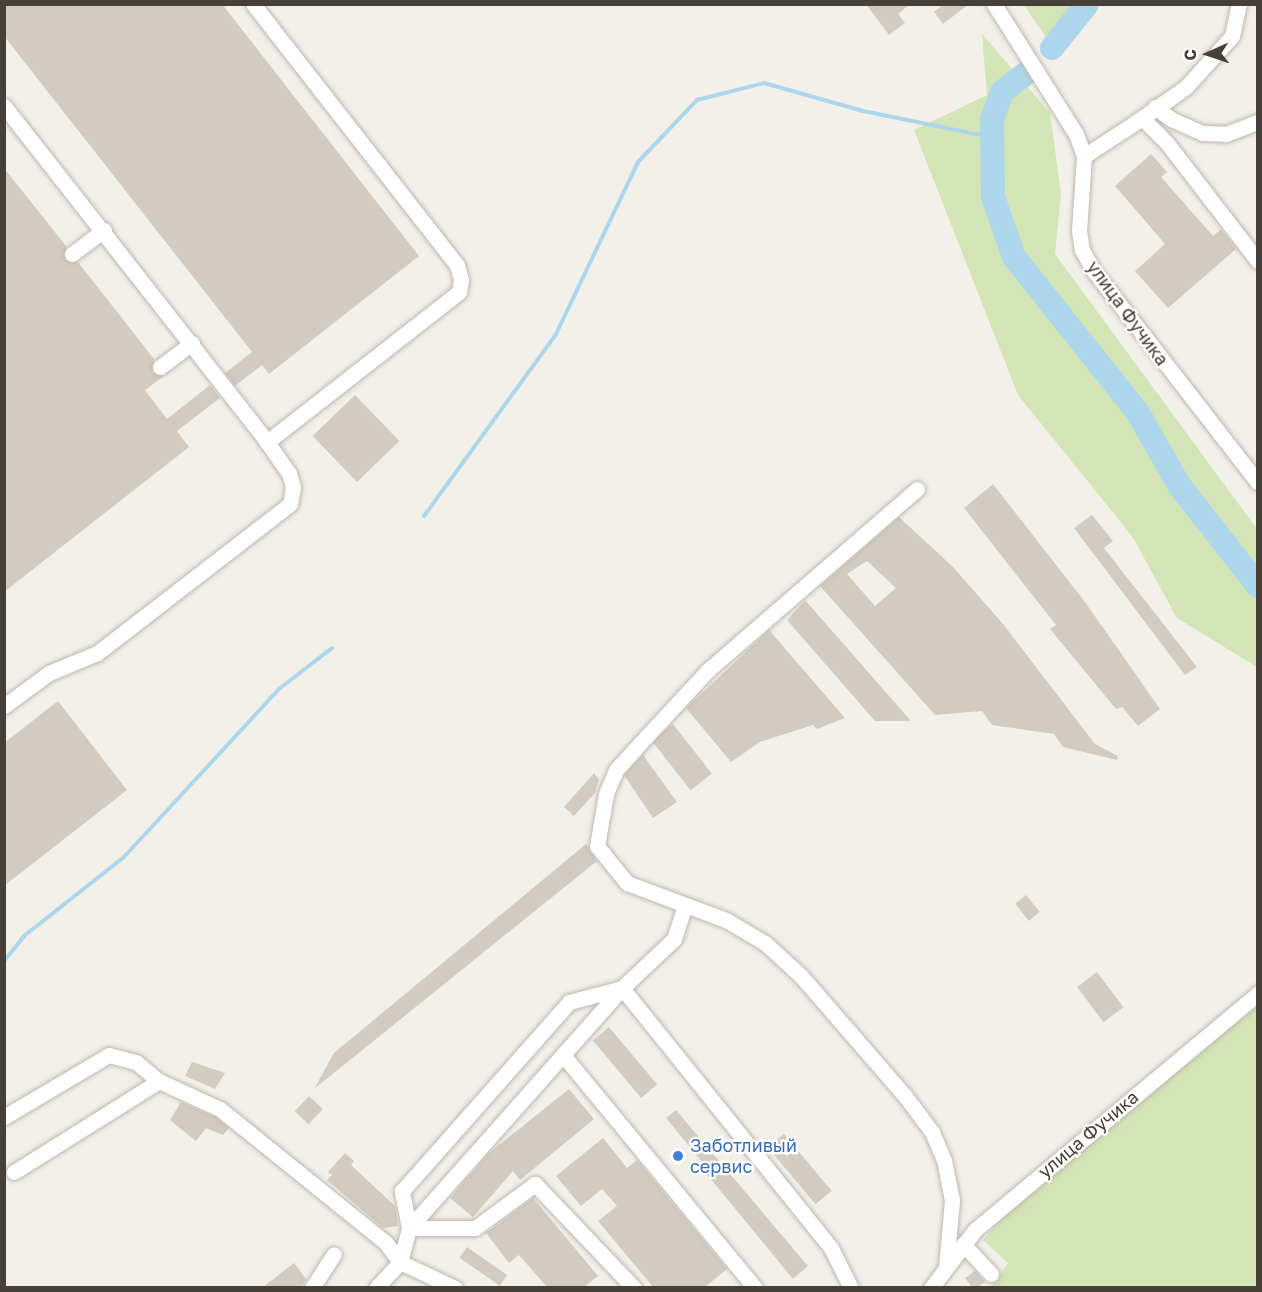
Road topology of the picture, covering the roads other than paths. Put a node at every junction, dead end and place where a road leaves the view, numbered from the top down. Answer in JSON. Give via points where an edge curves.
{"nodes":[{"id":1,"x":253,"y":4,"type":"edge"},
{"id":2,"x":994,"y":4,"type":"edge"},
{"id":3,"x":1239,"y":4,"type":"edge"},
{"id":4,"x":4,"y":106,"type":"edge"},
{"id":5,"x":1155,"y":107,"type":"junction"},
{"id":6,"x":1142,"y":118,"type":"junction"},
{"id":7,"x":1257,"y":122,"type":"edge"},
{"id":8,"x":1084,"y":156,"type":"junction"},
{"id":9,"x":104,"y":230,"type":"junction"},
{"id":10,"x":72,"y":254,"type":"dead end"},
{"id":11,"x":1257,"y":261,"type":"edge"},
{"id":12,"x":192,"y":343,"type":"junction"},
{"id":13,"x":160,"y":367,"type":"dead end"},
{"id":14,"x":267,"y":442,"type":"junction"},
{"id":15,"x":1257,"y":483,"type":"edge"},
{"id":16,"x":917,"y":489,"type":"dead end"},
{"id":17,"x":4,"y":706,"type":"edge"},
{"id":18,"x":685,"y":904,"type":"junction"},
{"id":19,"x":622,"y":988,"type":"junction"},
{"id":20,"x":1257,"y":993,"type":"edge"},
{"id":21,"x":563,"y":1055,"type":"junction"},
{"id":22,"x":159,"y":1081,"type":"junction"},
{"id":23,"x":4,"y":1116,"type":"edge"},
{"id":24,"x":14,"y":1172,"type":"dead end"},
{"id":25,"x":409,"y":1228,"type":"junction"},
{"id":26,"x":963,"y":1244,"type":"junction"},
{"id":27,"x":334,"y":1254,"type":"dead end"},
{"id":28,"x":400,"y":1262,"type":"junction"},
{"id":29,"x":946,"y":1267,"type":"junction"},
{"id":30,"x":991,"y":1274,"type":"dead end"},
{"id":31,"x":312,"y":1287,"type":"edge"},
{"id":32,"x":376,"y":1287,"type":"edge"},
{"id":33,"x":455,"y":1287,"type":"edge"},
{"id":34,"x":634,"y":1287,"type":"edge"},
{"id":35,"x":755,"y":1287,"type":"edge"},
{"id":36,"x":851,"y":1287,"type":"edge"},
{"id":37,"x":931,"y":1287,"type":"edge"}],
"edges":[{"from":1,"to":14,"type":"street","via":[[456,265],[461,280],[459,292]]},
{"from":2,"to":8,"type":"street","name":"улица Фучика","via":[[1076,134]]},
{"from":3,"to":5,"type":"street","via":[[1232,36],[1186,87]]},
{"from":4,"to":9,"type":"street"},
{"from":5,"to":6,"type":"street"},
{"from":5,"to":7,"type":"street","via":[[1203,133],[1226,134]]},
{"from":6,"to":8,"type":"street"},
{"from":6,"to":11,"type":"street","via":[[1167,143]]},
{"from":8,"to":15,"type":"street","name":"улица Фучика","via":[[1079,231],[1082,250],[1093,270]]},
{"from":9,"to":10,"type":"street"},
{"from":9,"to":12,"type":"street"},
{"from":12,"to":13,"type":"street"},
{"from":12,"to":14,"type":"street"},
{"from":14,"to":17,"type":"street","via":[[289,473],[293,487],[290,504],[98,653],[49,673]]},
{"from":16,"to":18,"type":"street","via":[[708,670],[616,770],[606,794],[597,846],[627,883]]},
{"from":18,"to":19,"type":"street","via":[[674,939]]},
{"from":18,"to":29,"type":"street","via":[[726,920],[765,943],[801,976],[932,1132],[944,1160],[952,1200]]},
{"from":19,"to":21,"type":"street"},
{"from":19,"to":25,"type":"street","via":[[569,1002],[561,1011],[402,1191]]},
{"from":19,"to":36,"type":"street","via":[[831,1248]]},
{"from":20,"to":26,"type":"street","name":"улица Фучика"},
{"from":21,"to":25,"type":"street"},
{"from":21,"to":35,"type":"street"},
{"from":22,"to":23,"type":"street","via":[[136,1062],[109,1055]]},
{"from":22,"to":24,"type":"street"},
{"from":22,"to":28,"type":"street","via":[[220,1109],[386,1243]]},
{"from":25,"to":28,"type":"street"},
{"from":25,"to":34,"type":"street","via":[[475,1228],[535,1184]]},
{"from":26,"to":29,"type":"street","name":"улица Фучика"},
{"from":26,"to":30,"type":"street"},
{"from":27,"to":31,"type":"street"},
{"from":28,"to":32,"type":"street"},
{"from":28,"to":33,"type":"street"},
{"from":29,"to":37,"type":"street","name":"улица Фучика"}]}
